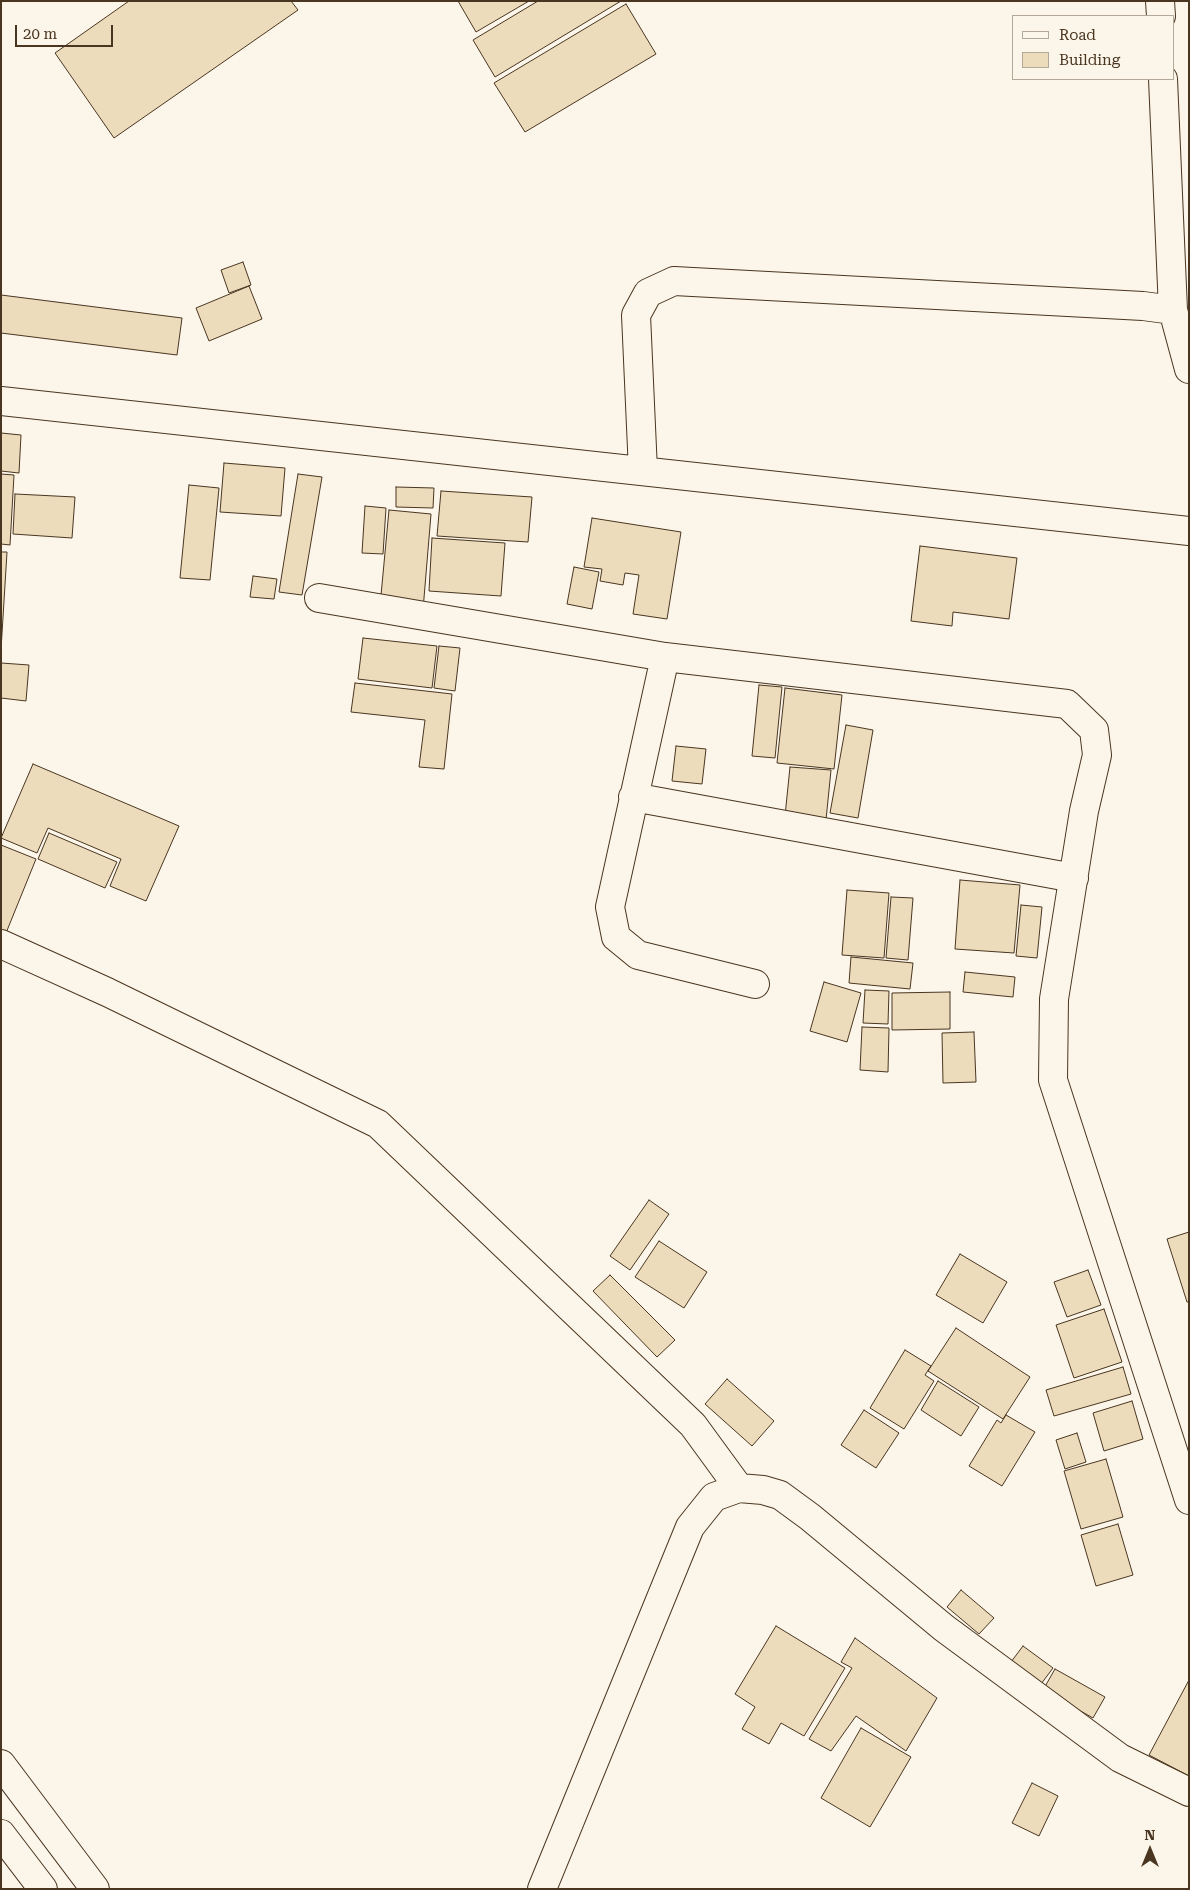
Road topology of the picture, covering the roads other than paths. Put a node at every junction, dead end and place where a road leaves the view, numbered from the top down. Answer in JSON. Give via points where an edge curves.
{"nodes":[{"id":1,"x":1160,"y":1,"type":"edge"},
{"id":2,"x":1160,"y":15,"type":"edge"},
{"id":3,"x":1163,"y":80,"type":"edge"},
{"id":4,"x":1173,"y":310,"type":"junction"},
{"id":5,"x":1189,"y":369,"type":"edge"},
{"id":6,"x":1,"y":401,"type":"edge"},
{"id":7,"x":643,"y":471,"type":"junction"},
{"id":8,"x":1189,"y":531,"type":"edge"},
{"id":9,"x":318,"y":598,"type":"dead end"},
{"id":10,"x":665,"y":657,"type":"junction"},
{"id":11,"x":633,"y":798,"type":"junction"},
{"id":12,"x":1074,"y":878,"type":"junction"},
{"id":13,"x":1,"y":944,"type":"edge"},
{"id":14,"x":755,"y":984,"type":"dead end"},
{"id":15,"x":740,"y":1488,"type":"junction"},
{"id":16,"x":1189,"y":1500,"type":"edge"},
{"id":17,"x":1,"y":1764,"type":"edge"},
{"id":18,"x":1189,"y":1792,"type":"edge"},
{"id":19,"x":1,"y":1834,"type":"edge"},
{"id":20,"x":43,"y":1889,"type":"edge"},
{"id":21,"x":96,"y":1889,"type":"edge"},
{"id":22,"x":542,"y":1889,"type":"edge"}],
"edges":[{"from":1,"to":2,"type":"street"},
{"from":3,"to":4,"type":"street"},
{"from":4,"to":5,"type":"street"},
{"from":4,"to":7,"type":"street","via":[[1133,305],[674,281],[648,293],[636,315]]},
{"from":6,"to":7,"type":"street"},
{"from":7,"to":8,"type":"street"},
{"from":9,"to":10,"type":"street"},
{"from":10,"to":11,"type":"street"},
{"from":10,"to":12,"type":"street","via":[[1067,704],[1094,730],[1097,755]]},
{"from":11,"to":12,"type":"street"},
{"from":11,"to":14,"type":"street","via":[[610,908],[616,937],[638,955]]},
{"from":12,"to":16,"type":"street","via":[[1054,999],[1053,1080]]},
{"from":13,"to":15,"type":"street","via":[[378,1124],[693,1425]]},
{"from":15,"to":18,"type":"street","via":[[780,1495],[944,1628],[1120,1758]]},
{"from":15,"to":22,"type":"street","via":[[714,1497],[690,1527]]},
{"from":17,"to":21,"type":"street"},
{"from":19,"to":20,"type":"street"}]}
